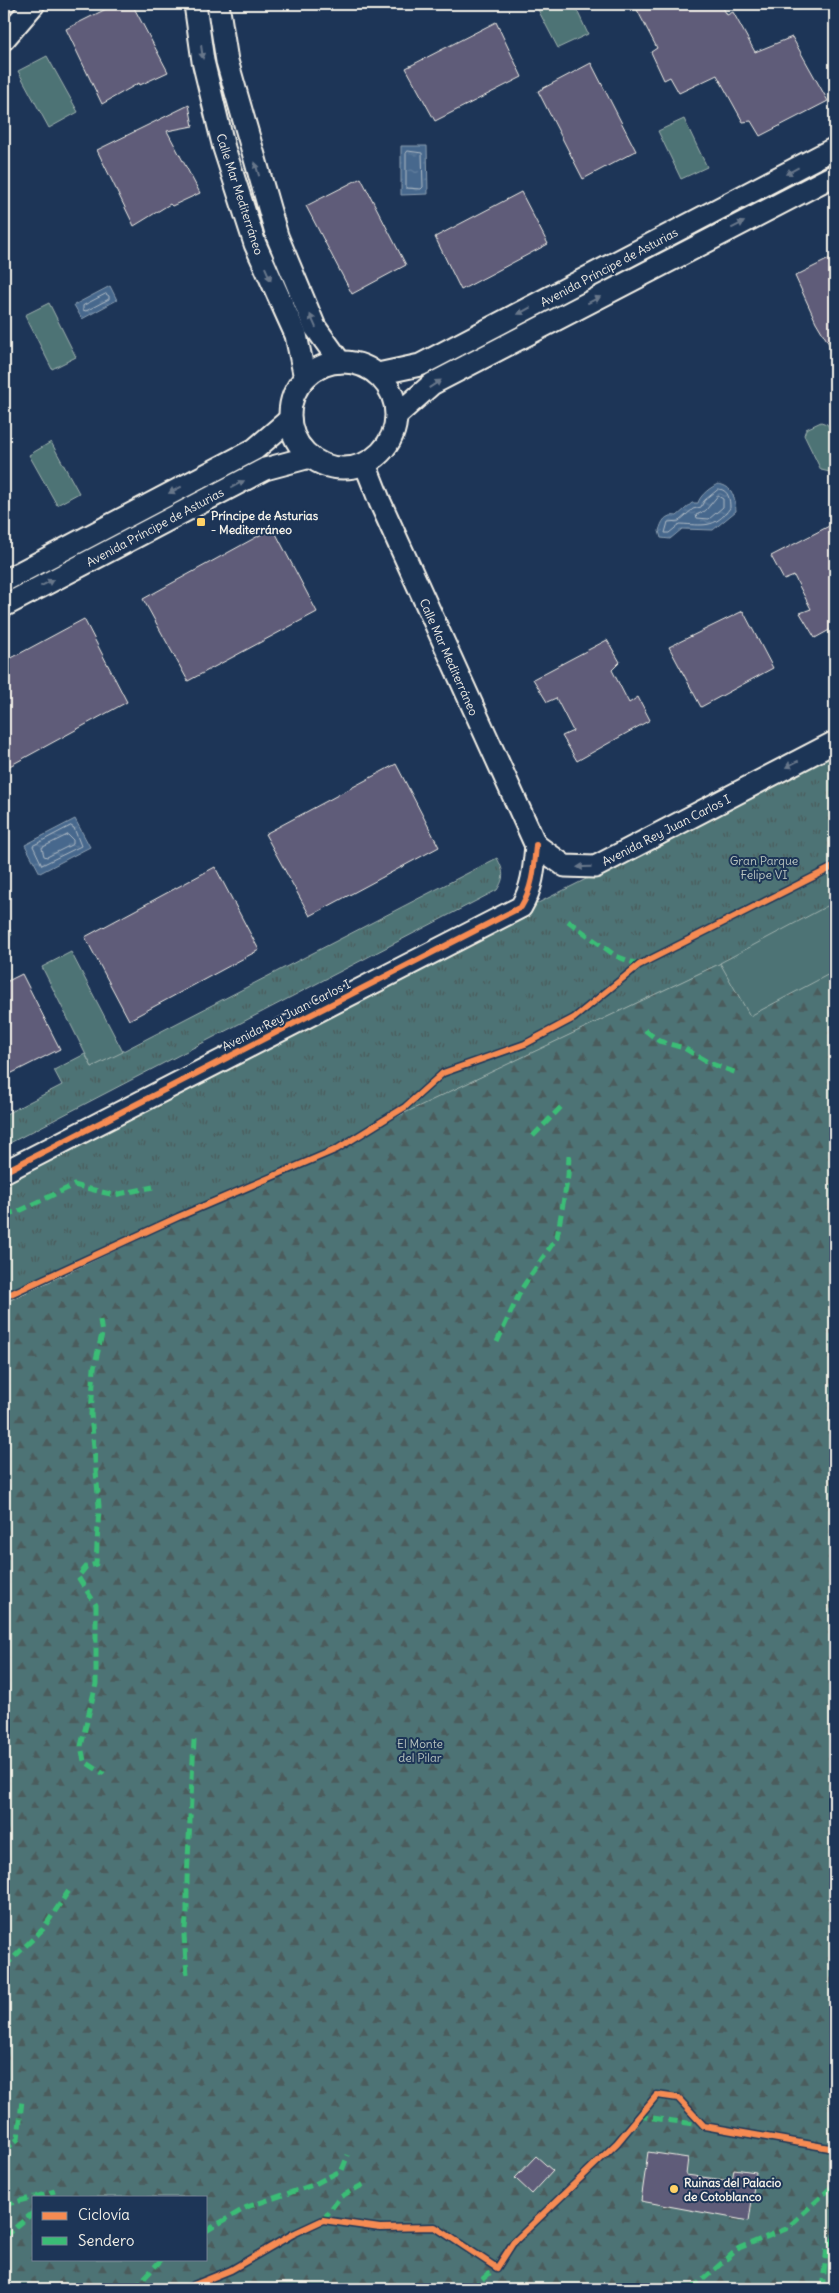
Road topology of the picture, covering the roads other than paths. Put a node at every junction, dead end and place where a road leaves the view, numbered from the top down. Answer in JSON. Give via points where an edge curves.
{"nodes":[{"id":1,"x":34,"y":4,"type":"edge"},
{"id":2,"x":196,"y":4,"type":"edge"},
{"id":3,"x":218,"y":4,"type":"edge"},
{"id":4,"x":4,"y":39,"type":"edge"},
{"id":5,"x":835,"y":148,"type":"edge"},
{"id":6,"x":835,"y":175,"type":"edge"},
{"id":7,"x":340,"y":362,"type":"junction"},
{"id":8,"x":378,"y":374,"type":"junction"},
{"id":9,"x":305,"y":378,"type":"junction"},
{"id":10,"x":397,"y":415,"type":"junction"},
{"id":11,"x":290,"y":419,"type":"junction"},
{"id":12,"x":310,"y":457,"type":"junction"},
{"id":13,"x":365,"y":464,"type":"junction"},
{"id":14,"x":4,"y":581,"type":"edge"},
{"id":15,"x":4,"y":606,"type":"edge"},
{"id":16,"x":835,"y":742,"type":"edge"},
{"id":17,"x":536,"y":846,"type":"junction"},
{"id":18,"x":4,"y":1172,"type":"edge"}],
"edges":[{"from":1,"to":4,"type":"street"},
{"from":2,"to":9,"type":"street","name":"Calle Mar Mediterráneo","one_way":true,"via":[[203,61],[224,148],[255,244],[296,335]]},
{"from":7,"to":3,"type":"street","name":"Calle Mar Mediterráneo","one_way":true,"via":[[315,328],[277,236],[227,60]]},
{"from":5,"to":8,"type":"street","name":"Avenida Príncipe de Asturias","one_way":true,"via":[[420,365]]},
{"from":10,"to":6,"type":"street","name":"Avenida Príncipe de Asturias","one_way":true,"via":[[432,384]]},
{"from":7,"to":8,"type":"street","via":[[360,364]]},
{"from":7,"to":9,"type":"street","via":[[326,364]]},
{"from":8,"to":10,"type":"street","via":[[395,399]]},
{"from":9,"to":11,"type":"street","via":[[296,390]]},
{"from":10,"to":13,"type":"street","via":[[395,430],[388,444]]},
{"from":11,"to":12,"type":"street","via":[[296,440]]},
{"from":11,"to":14,"type":"street","name":"Avenida Príncipe de Asturias","one_way":true,"via":[[255,449]]},
{"from":12,"to":13,"type":"street","via":[[337,468]]},
{"from":15,"to":12,"type":"street","name":"Avenida Príncipe de Asturias","one_way":true,"via":[[265,469]]},
{"from":13,"to":17,"type":"street","name":"Calle Mar Mediterráneo"},
{"from":16,"to":17,"type":"street","name":"Avenida Rey Juan Carlos I","one_way":true,"via":[[595,866],[565,866]]},
{"from":17,"to":18,"type":"street","name":"Avenida Rey Juan Carlos I","via":[[533,878],[521,907]]}]}
